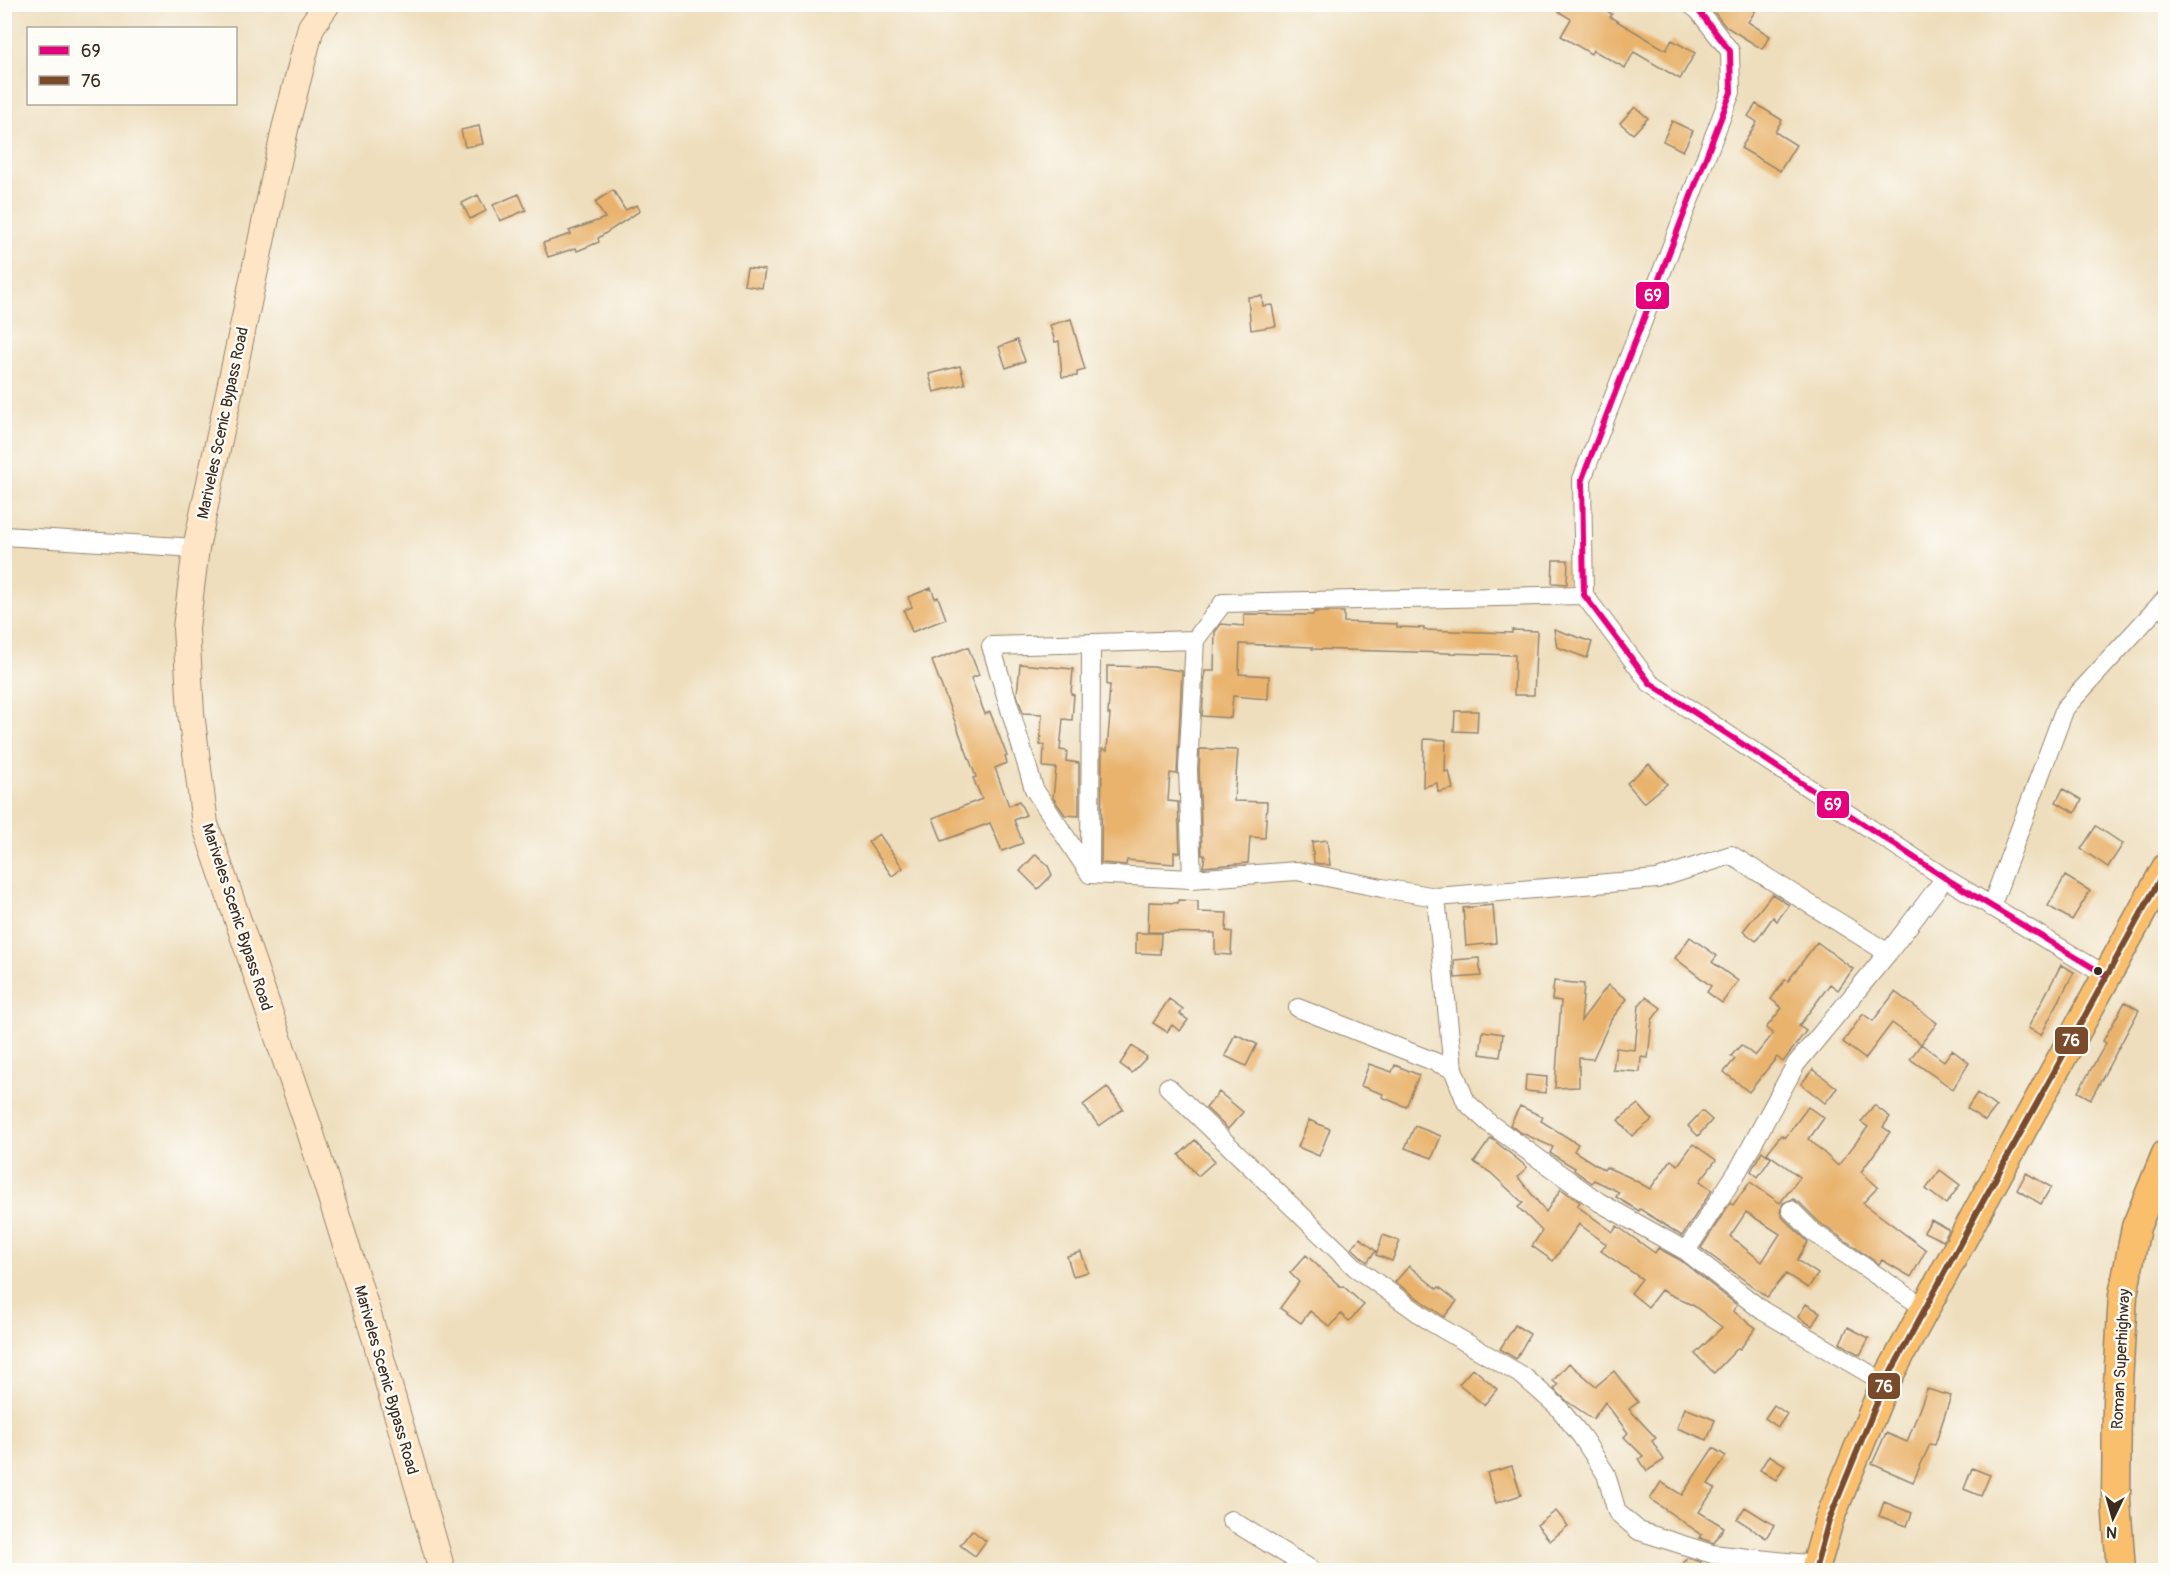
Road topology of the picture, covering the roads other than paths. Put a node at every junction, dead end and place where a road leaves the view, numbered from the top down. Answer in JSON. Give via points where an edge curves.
{"nodes":[{"id":1,"x":327,"y":4,"type":"edge"},
{"id":2,"x":1697,"y":6,"type":"edge"},
{"id":3,"x":4,"y":536,"type":"edge"},
{"id":4,"x":196,"y":548,"type":"junction"},
{"id":5,"x":1584,"y":595,"type":"junction"},
{"id":6,"x":2166,"y":598,"type":"edge"},
{"id":7,"x":1195,"y":640,"type":"junction"},
{"id":8,"x":1092,"y":644,"type":"junction"},
{"id":9,"x":2166,"y":868,"type":"edge"},
{"id":10,"x":1090,"y":874,"type":"junction"},
{"id":11,"x":1945,"y":878,"type":"junction"},
{"id":12,"x":1192,"y":879,"type":"junction"},
{"id":13,"x":1436,"y":897,"type":"junction"},
{"id":14,"x":1991,"y":907,"type":"junction"},
{"id":15,"x":1888,"y":953,"type":"junction"},
{"id":16,"x":2106,"y":975,"type":"junction"},
{"id":17,"x":1298,"y":1008,"type":"dead end"},
{"id":18,"x":1453,"y":1069,"type":"junction"},
{"id":19,"x":1168,"y":1087,"type":"dead end"},
{"id":20,"x":2166,"y":1154,"type":"edge"},
{"id":21,"x":1791,"y":1210,"type":"dead end"},
{"id":22,"x":1686,"y":1251,"type":"junction"},
{"id":23,"x":1926,"y":1309,"type":"junction"},
{"id":24,"x":1885,"y":1383,"type":"junction"},
{"id":25,"x":1231,"y":1520,"type":"dead end"},
{"id":26,"x":1816,"y":1568,"type":"edge"},
{"id":27,"x":442,"y":1570,"type":"edge"},
{"id":28,"x":1312,"y":1570,"type":"edge"},
{"id":29,"x":2121,"y":1570,"type":"edge"}],
"edges":[{"from":1,"to":4,"type":"main road","name":"Mariveles Scenic Bypass Road","via":[[311,27],[285,129]]},
{"from":2,"to":5,"type":"street","via":[[1730,51],[1731,92],[1582,479]]},
{"from":3,"to":4,"type":"street"},
{"from":4,"to":27,"type":"main road","name":"Mariveles Scenic Bypass Road","via":[[186,628],[204,824],[309,1128]]},
{"from":5,"to":7,"type":"street","via":[[1223,603]]},
{"from":5,"to":11,"type":"street","via":[[1650,682]]},
{"from":6,"to":14,"type":"street","via":[[2065,708]]},
{"from":7,"to":8,"type":"street"},
{"from":7,"to":12,"type":"street","via":[[1188,768]]},
{"from":8,"to":10,"type":"street"},
{"from":8,"to":10,"type":"street","via":[[991,646],[1034,789]]},
{"from":9,"to":16,"type":"main road"},
{"from":10,"to":12,"type":"street"},
{"from":11,"to":14,"type":"street"},
{"from":11,"to":15,"type":"street"},
{"from":12,"to":13,"type":"street","via":[[1297,871]]},
{"from":13,"to":15,"type":"street","via":[[1657,879],[1731,855]]},
{"from":13,"to":18,"type":"street"},
{"from":14,"to":16,"type":"street"},
{"from":15,"to":22,"type":"street","via":[[1796,1064]]},
{"from":16,"to":23,"type":"main road"},
{"from":17,"to":18,"type":"street"},
{"from":18,"to":22,"type":"street","via":[[1466,1102],[1489,1123],[1599,1202]]},
{"from":19,"to":26,"type":"street","via":[[1356,1268],[1431,1322],[1523,1376],[1558,1407],[1606,1474],[1617,1512],[1639,1531],[1712,1554]]},
{"from":20,"to":29,"type":"main road","name":"Roman Superhighway","via":[[2136,1227],[2123,1294],[2116,1401]]},
{"from":21,"to":23,"type":"street","via":[[1813,1232]]},
{"from":22,"to":24,"type":"street","via":[[1763,1311]]},
{"from":23,"to":24,"type":"main road"},
{"from":24,"to":26,"type":"main road","via":[[1829,1520]]},
{"from":25,"to":28,"type":"street"}]}
